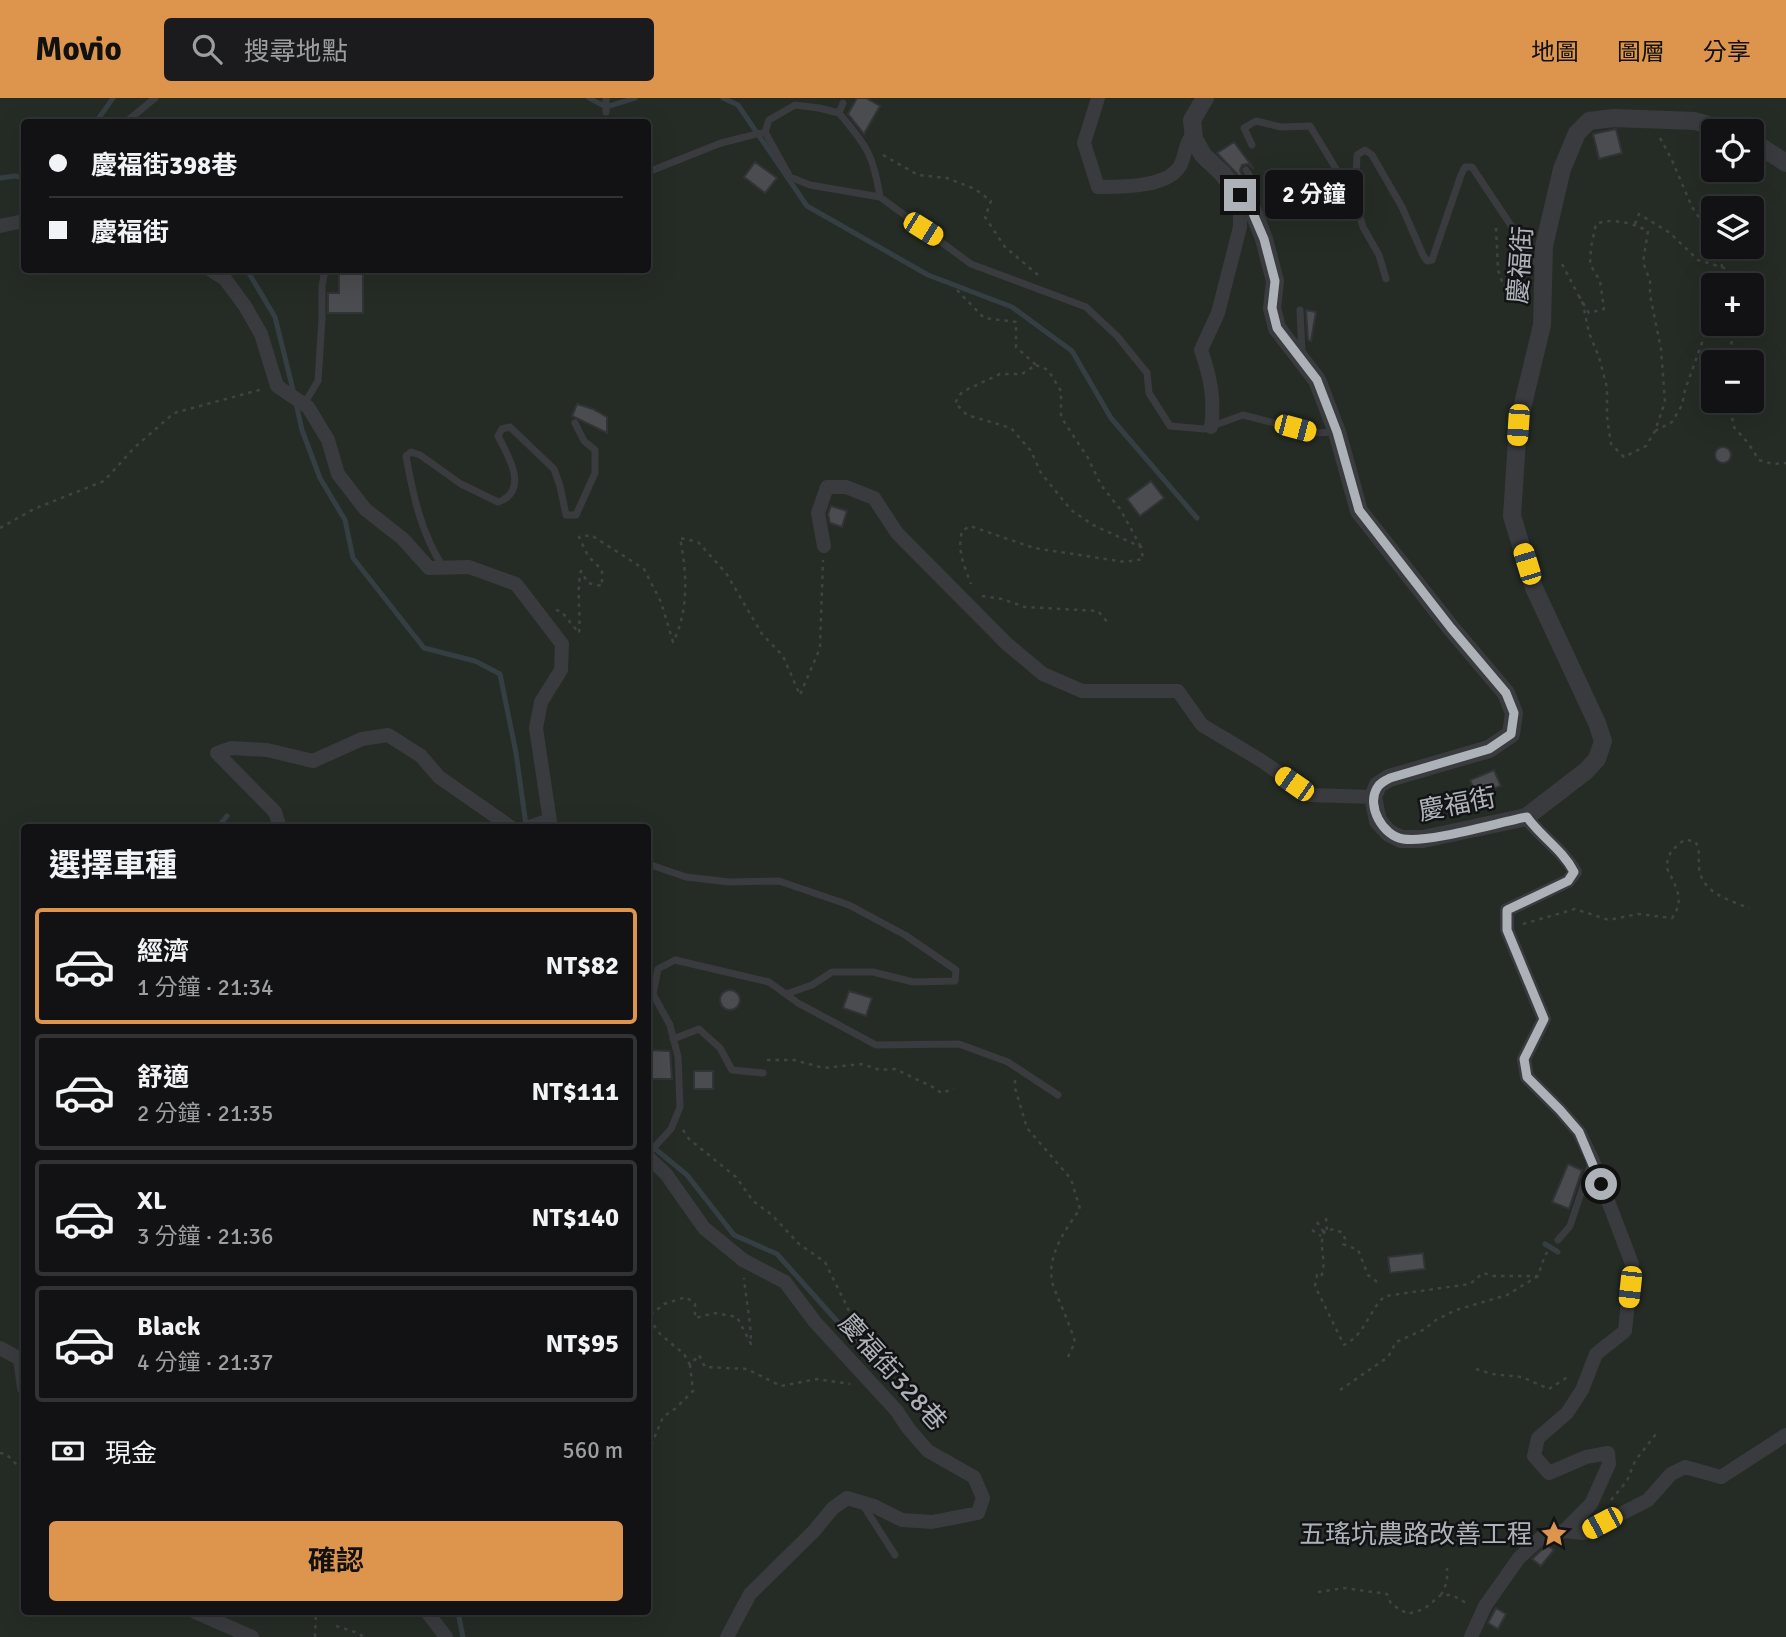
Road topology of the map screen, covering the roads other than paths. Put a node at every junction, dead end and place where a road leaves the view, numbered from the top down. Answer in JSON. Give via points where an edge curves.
{"nodes":[{"id":1,"x":155,"y":98,"type":"edge"},
{"id":2,"x":606,"y":98,"type":"edge"},
{"id":3,"x":1098,"y":98,"type":"edge"},
{"id":4,"x":1205,"y":98,"type":"edge"},
{"id":5,"x":843,"y":103,"type":"dead end"},
{"id":6,"x":606,"y":112,"type":"dead end"},
{"id":7,"x":839,"y":113,"type":"junction"},
{"id":8,"x":130,"y":119,"type":"edge"},
{"id":9,"x":1701,"y":123,"type":"edge"},
{"id":10,"x":765,"y":132,"type":"junction"},
{"id":11,"x":1194,"y":133,"type":"junction"},
{"id":12,"x":1252,"y":145,"type":"dead end"},
{"id":13,"x":1764,"y":149,"type":"edge"},
{"id":14,"x":1786,"y":163,"type":"edge"},
{"id":15,"x":1246,"y":170,"type":"dead end"},
{"id":16,"x":651,"y":171,"type":"edge"},
{"id":17,"x":1240,"y":195,"type":"junction"},
{"id":18,"x":880,"y":197,"type":"junction"},
{"id":19,"x":1355,"y":200,"type":"junction"},
{"id":20,"x":21,"y":222,"type":"edge"},
{"id":21,"x":0,"y":226,"type":"edge"},
{"id":22,"x":1552,"y":264,"type":"junction"},
{"id":23,"x":216,"y":273,"type":"edge"},
{"id":24,"x":324,"y":273,"type":"edge"},
{"id":25,"x":1386,"y":279,"type":"dead end"},
{"id":26,"x":1300,"y":310,"type":"dead end"},
{"id":27,"x":1303,"y":362,"type":"junction"},
{"id":28,"x":304,"y":405,"type":"junction"},
{"id":29,"x":575,"y":423,"type":"dead end"},
{"id":30,"x":1211,"y":427,"type":"junction"},
{"id":31,"x":1337,"y":432,"type":"junction"},
{"id":32,"x":824,"y":546,"type":"road end"},
{"id":33,"x":444,"y":568,"type":"junction"},
{"id":34,"x":1373,"y":797,"type":"junction"},
{"id":35,"x":1527,"y":817,"type":"junction"},
{"id":36,"x":279,"y":824,"type":"edge"},
{"id":37,"x":506,"y":824,"type":"edge"},
{"id":38,"x":541,"y":824,"type":"edge"},
{"id":39,"x":651,"y":864,"type":"edge"},
{"id":40,"x":786,"y":994,"type":"junction"},
{"id":41,"x":673,"y":1039,"type":"junction"},
{"id":42,"x":763,"y":1073,"type":"dead end"},
{"id":43,"x":1058,"y":1095,"type":"dead end"},
{"id":44,"x":651,"y":1152,"type":"edge"},
{"id":45,"x":1592,"y":1158,"type":"junction"},
{"id":46,"x":651,"y":1159,"type":"edge"},
{"id":47,"x":1558,"y":1240,"type":"dead end"},
{"id":48,"x":0,"y":1348,"type":"edge"},
{"id":49,"x":21,"y":1366,"type":"edge"},
{"id":50,"x":1786,"y":1435,"type":"edge"},
{"id":51,"x":861,"y":1503,"type":"junction"},
{"id":52,"x":1564,"y":1531,"type":"junction"},
{"id":53,"x":895,"y":1555,"type":"dead end"},
{"id":54,"x":202,"y":1615,"type":"edge"},
{"id":55,"x":429,"y":1615,"type":"edge"},
{"id":56,"x":252,"y":1637,"type":"edge"},
{"id":57,"x":446,"y":1637,"type":"edge"},
{"id":58,"x":727,"y":1637,"type":"edge"},
{"id":59,"x":1471,"y":1637,"type":"edge"}],
"edges":[{"from":1,"to":8,"type":"lane"},
{"from":2,"to":6,"type":"lane"},
{"from":3,"to":11,"type":"street","via":[[1084,143],[1098,187],[1128,188],[1164,179],[1181,166]]},
{"from":4,"to":11,"type":"street","via":[[1192,120]]},
{"from":5,"to":7,"type":"lane"},
{"from":7,"to":10,"type":"lane","via":[[795,105],[769,120]]},
{"from":7,"to":18,"type":"lane","via":[[865,144],[876,169]]},
{"from":9,"to":22,"type":"street","name":"慶福街","via":[[1589,121],[1577,133],[1562,169],[1544,246]]},
{"from":10,"to":16,"type":"lane","via":[[721,143]]},
{"from":10,"to":18,"type":"lane","via":[[790,177]]},
{"from":11,"to":17,"type":"street","name":"慶福街","via":[[1203,155]]},
{"from":12,"to":19,"type":"lane","via":[[1244,128],[1256,121],[1281,127],[1310,126]]},
{"from":13,"to":14,"type":"street"},
{"from":15,"to":17,"type":"lane","via":[[1250,186]]},
{"from":17,"to":27,"type":"street","name":"慶福街","via":[[1264,239],[1275,281],[1272,308],[1277,328]]},
{"from":17,"to":30,"type":"street","via":[[1240,227],[1218,313],[1201,350],[1211,380]]},
{"from":18,"to":30,"type":"lane","via":[[971,264],[1086,307],[1147,373],[1149,393],[1170,426]]},
{"from":19,"to":22,"type":"lane","via":[[1357,155],[1366,150],[1382,171],[1427,261],[1432,260],[1465,167],[1472,167],[1518,236],[1528,260]]},
{"from":19,"to":25,"type":"lane"},
{"from":20,"to":21,"type":"street"},
{"from":22,"to":35,"type":"street","name":"慶福街","via":[[1518,425],[1512,516],[1534,588],[1603,741],[1597,759],[1586,771]]},
{"from":23,"to":28,"type":"street","via":[[225,279],[261,334],[282,390]]},
{"from":24,"to":28,"type":"lane","via":[[318,381]]},
{"from":26,"to":27,"type":"lane"},
{"from":27,"to":31,"type":"street","name":"慶福街","via":[[1317,380]]},
{"from":28,"to":33,"type":"street","via":[[328,440],[338,474],[365,509],[403,539],[429,568]]},
{"from":29,"to":33,"type":"lane","via":[[595,450],[595,472],[576,515],[566,515],[554,469],[510,427],[498,436],[515,475],[506,500],[498,502],[447,477],[420,455],[411,452],[406,456],[426,538]]},
{"from":30,"to":31,"type":"lane","via":[[1243,415],[1313,433]]},
{"from":31,"to":34,"type":"street","name":"慶福街","via":[[1359,510],[1506,693],[1514,713],[1511,734],[1489,749],[1390,778],[1378,785]]},
{"from":32,"to":34,"type":"street","via":[[818,513],[827,487],[846,487],[874,498],[897,533],[990,628],[1043,674],[1082,691],[1178,691],[1202,725],[1310,795]]},
{"from":33,"to":38,"type":"street","via":[[469,567],[516,583],[562,644],[561,670],[541,702],[536,728]]},
{"from":34,"to":35,"type":"street","name":"慶福街","via":[[1378,821],[1401,839],[1423,839]]},
{"from":35,"to":45,"type":"street","via":[[1567,858],[1574,872],[1568,881],[1507,910],[1507,930],[1544,1019],[1524,1059],[1527,1077],[1579,1132]]},
{"from":36,"to":37,"type":"street","via":[[275,812],[217,752],[267,750],[313,761],[362,739],[387,735]]},
{"from":39,"to":40,"type":"lane","via":[[685,877],[779,881],[849,905],[956,970],[955,981],[914,982],[873,972],[832,972]]},
{"from":40,"to":41,"type":"lane","via":[[769,982],[676,960],[658,969],[653,994]]},
{"from":40,"to":43,"type":"lane","via":[[876,1045],[959,1044],[1015,1066]]},
{"from":41,"to":42,"type":"lane","via":[[699,1030],[720,1048],[732,1070]]},
{"from":41,"to":44,"type":"lane","via":[[680,1107],[671,1129]]},
{"from":45,"to":47,"type":"lane","via":[[1570,1226]]},
{"from":45,"to":52,"type":"street","via":[[1632,1264],[1625,1331],[1596,1354],[1582,1390],[1566,1413],[1538,1438],[1534,1456],[1549,1473],[1608,1453],[1609,1464],[1591,1504]]},
{"from":46,"to":51,"type":"street","name":"慶福街328巷","via":[[704,1228],[743,1260],[785,1282],[928,1451],[974,1477],[984,1498],[978,1513],[932,1522],[902,1520]]},
{"from":48,"to":49,"type":"street","via":[[20,1359]]},
{"from":50,"to":52,"type":"street","via":[[1721,1477],[1685,1467],[1671,1474],[1648,1500],[1584,1533]]},
{"from":51,"to":53,"type":"lane"},
{"from":51,"to":58,"type":"street","via":[[847,1498],[832,1508],[750,1594]]},
{"from":52,"to":59,"type":"street","via":[[1545,1534],[1519,1558],[1485,1606]]},
{"from":54,"to":56,"type":"street"},
{"from":55,"to":57,"type":"street"}]}
